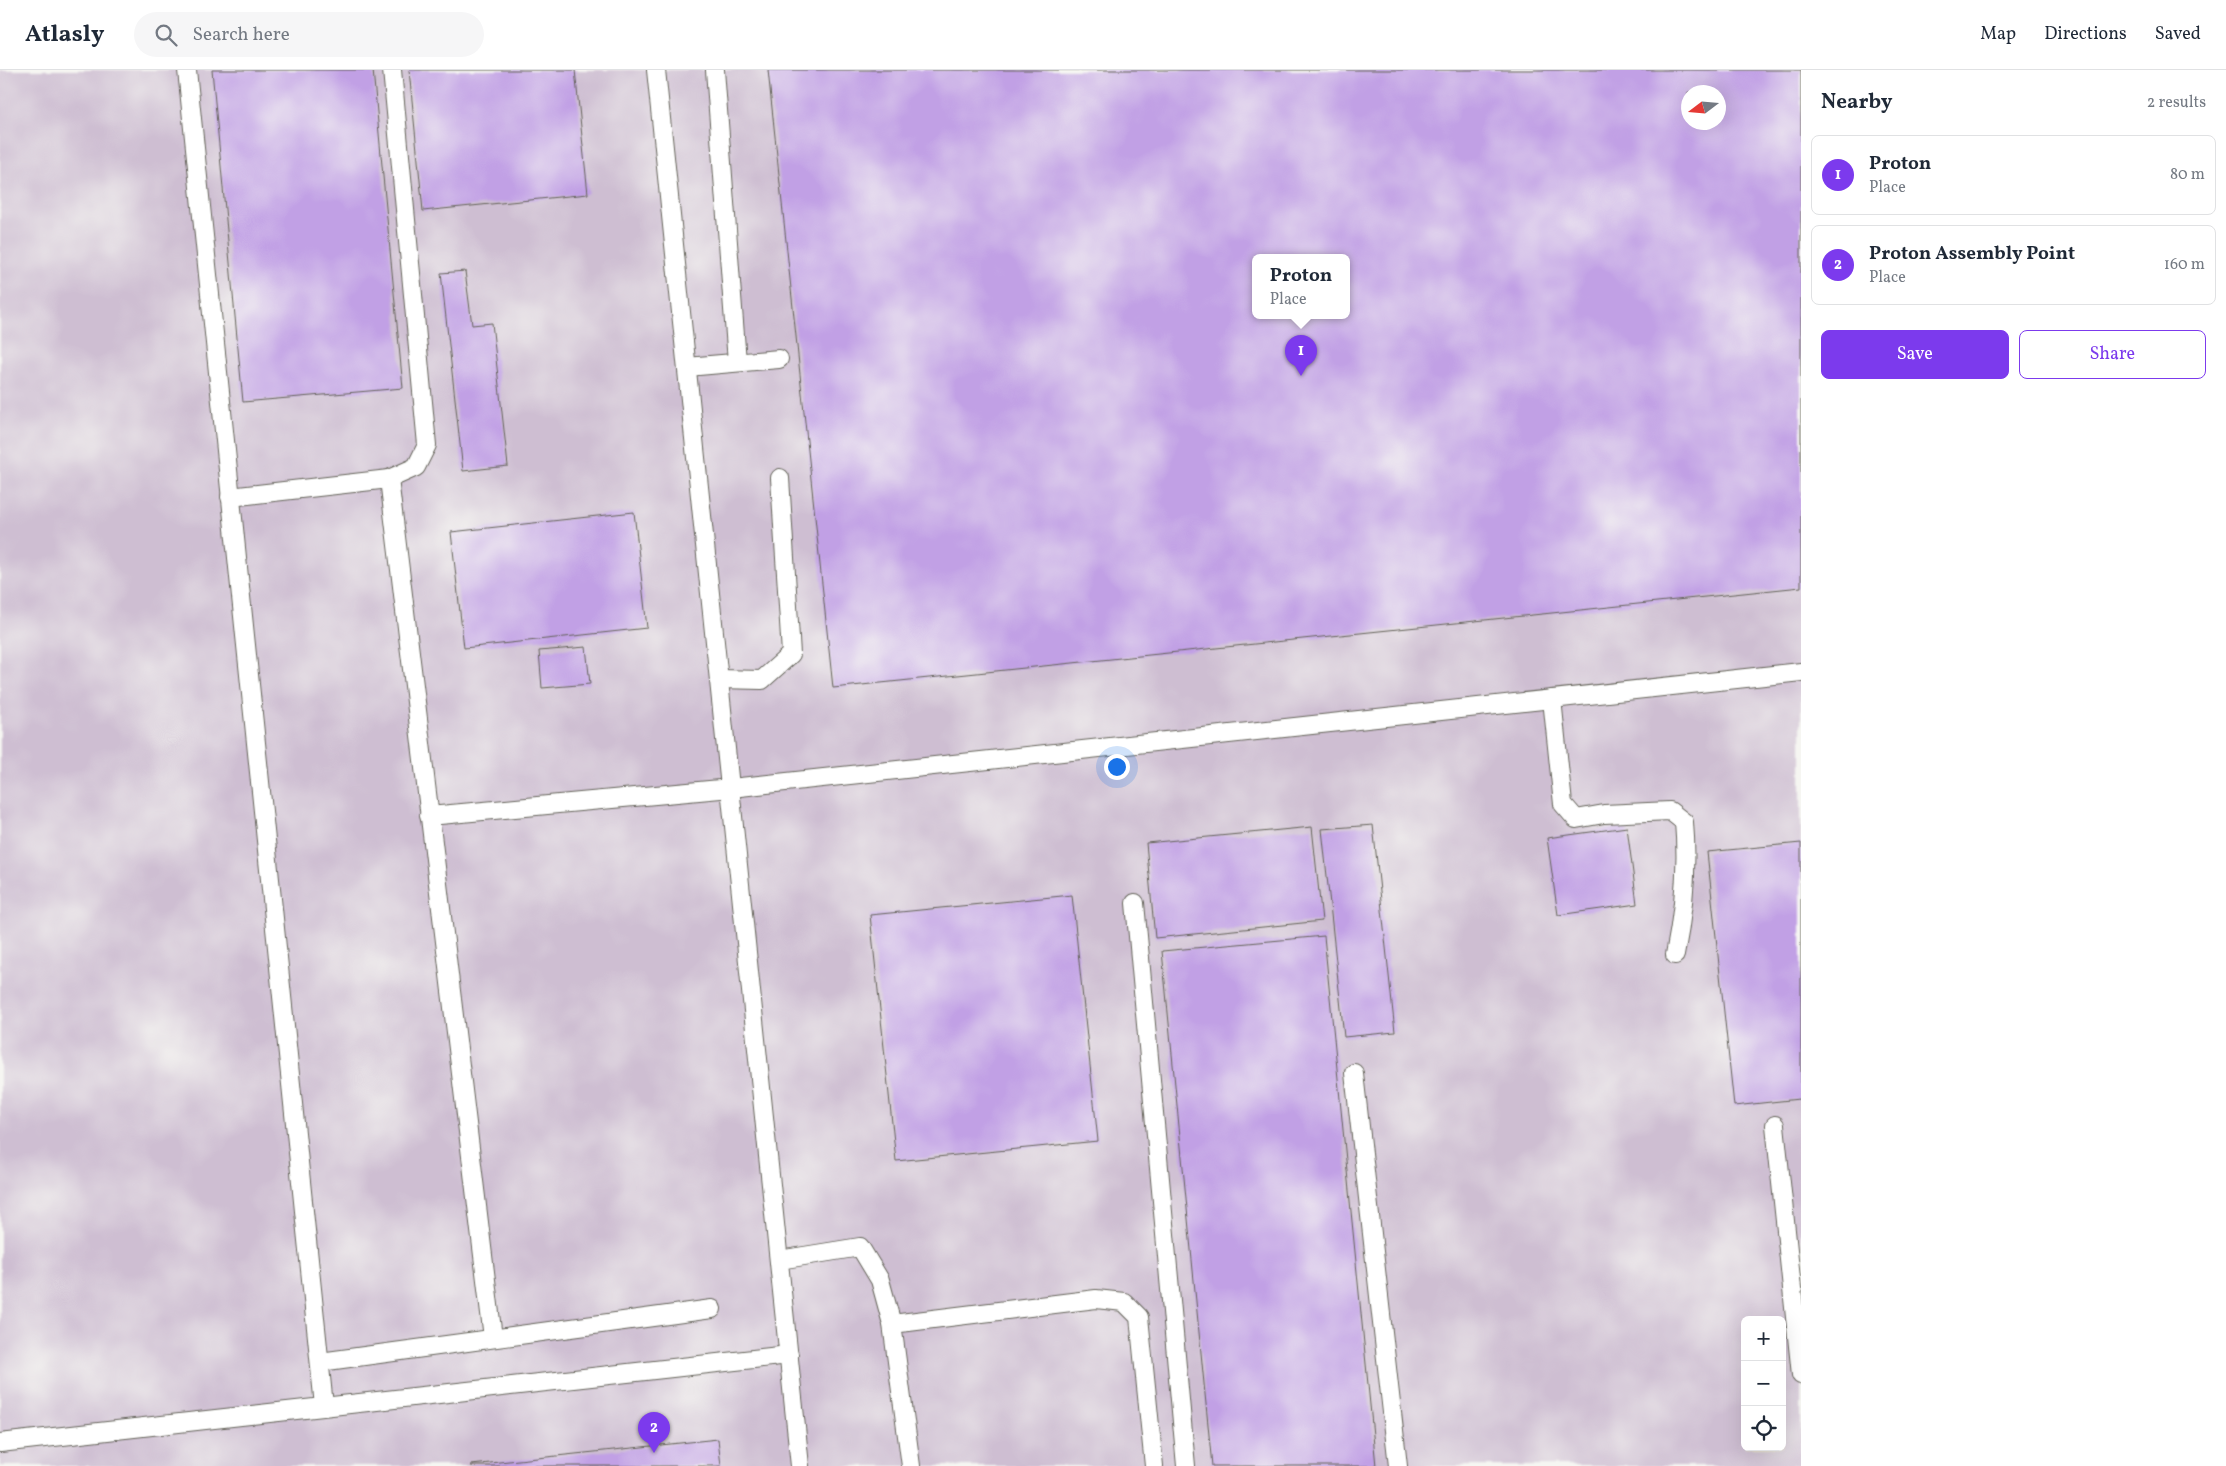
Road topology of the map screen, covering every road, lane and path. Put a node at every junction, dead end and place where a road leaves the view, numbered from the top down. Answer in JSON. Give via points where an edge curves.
{"nodes":[{"id":1,"x":186,"y":70,"type":"edge"},
{"id":2,"x":392,"y":70,"type":"edge"},
{"id":3,"x":656,"y":70,"type":"edge"},
{"id":4,"x":715,"y":70,"type":"edge"},
{"id":5,"x":779,"y":359,"type":"dead end"},
{"id":6,"x":737,"y":362,"type":"junction"},
{"id":7,"x":687,"y":367,"type":"junction"},
{"id":8,"x":780,"y":478,"type":"dead end"},
{"id":9,"x":389,"y":479,"type":"junction"},
{"id":10,"x":230,"y":497,"type":"junction"},
{"id":11,"x":1801,"y":672,"type":"edge"},
{"id":12,"x":719,"y":679,"type":"junction"},
{"id":13,"x":1552,"y":699,"type":"junction"},
{"id":14,"x":731,"y":788,"type":"junction"},
{"id":15,"x":429,"y":816,"type":"junction"},
{"id":16,"x":1135,"y":903,"type":"dead end"},
{"id":17,"x":1675,"y":955,"type":"dead end"},
{"id":18,"x":1354,"y":1073,"type":"dead end"},
{"id":19,"x":1775,"y":1125,"type":"dead end"},
{"id":20,"x":779,"y":1260,"type":"junction"},
{"id":21,"x":712,"y":1309,"type":"dead end"},
{"id":22,"x":892,"y":1324,"type":"junction"},
{"id":23,"x":493,"y":1338,"type":"junction"},
{"id":24,"x":789,"y":1355,"type":"junction"},
{"id":25,"x":320,"y":1362,"type":"junction"},
{"id":26,"x":1801,"y":1375,"type":"edge"},
{"id":27,"x":324,"y":1406,"type":"junction"},
{"id":28,"x":0,"y":1443,"type":"edge"},
{"id":29,"x":800,"y":1466,"type":"edge"},
{"id":30,"x":911,"y":1466,"type":"edge"},
{"id":31,"x":1154,"y":1466,"type":"edge"},
{"id":32,"x":1186,"y":1466,"type":"edge"},
{"id":33,"x":1398,"y":1466,"type":"edge"}],
"edges":[{"from":1,"to":10,"type":"lane"},
{"from":2,"to":9,"type":"lane","via":[[427,444],[416,467]]},
{"from":3,"to":7,"type":"lane"},
{"from":4,"to":6,"type":"lane"},
{"from":5,"to":6,"type":"lane"},
{"from":6,"to":7,"type":"lane"},
{"from":7,"to":12,"type":"lane"},
{"from":8,"to":12,"type":"lane","via":[[791,654],[762,680]]},
{"from":9,"to":10,"type":"lane"},
{"from":9,"to":15,"type":"lane"},
{"from":10,"to":25,"type":"lane"},
{"from":11,"to":13,"type":"lane"},
{"from":12,"to":14,"type":"lane"},
{"from":13,"to":14,"type":"lane"},
{"from":13,"to":17,"type":"lane","via":[[1563,804],[1576,819],[1604,814],[1670,811],[1684,822],[1687,855],[1683,915]]},
{"from":14,"to":15,"type":"lane"},
{"from":14,"to":20,"type":"lane"},
{"from":15,"to":23,"type":"lane"},
{"from":16,"to":32,"type":"lane"},
{"from":18,"to":33,"type":"lane"},
{"from":19,"to":26,"type":"lane"},
{"from":20,"to":22,"type":"lane","via":[[860,1247],[880,1280]]},
{"from":20,"to":24,"type":"lane"},
{"from":21,"to":23,"type":"lane"},
{"from":22,"to":30,"type":"lane"},
{"from":22,"to":31,"type":"lane","via":[[1096,1299],[1124,1302],[1139,1317]]},
{"from":23,"to":25,"type":"lane"},
{"from":24,"to":27,"type":"lane"},
{"from":24,"to":29,"type":"lane"},
{"from":25,"to":27,"type":"lane"},
{"from":27,"to":28,"type":"lane"}]}
